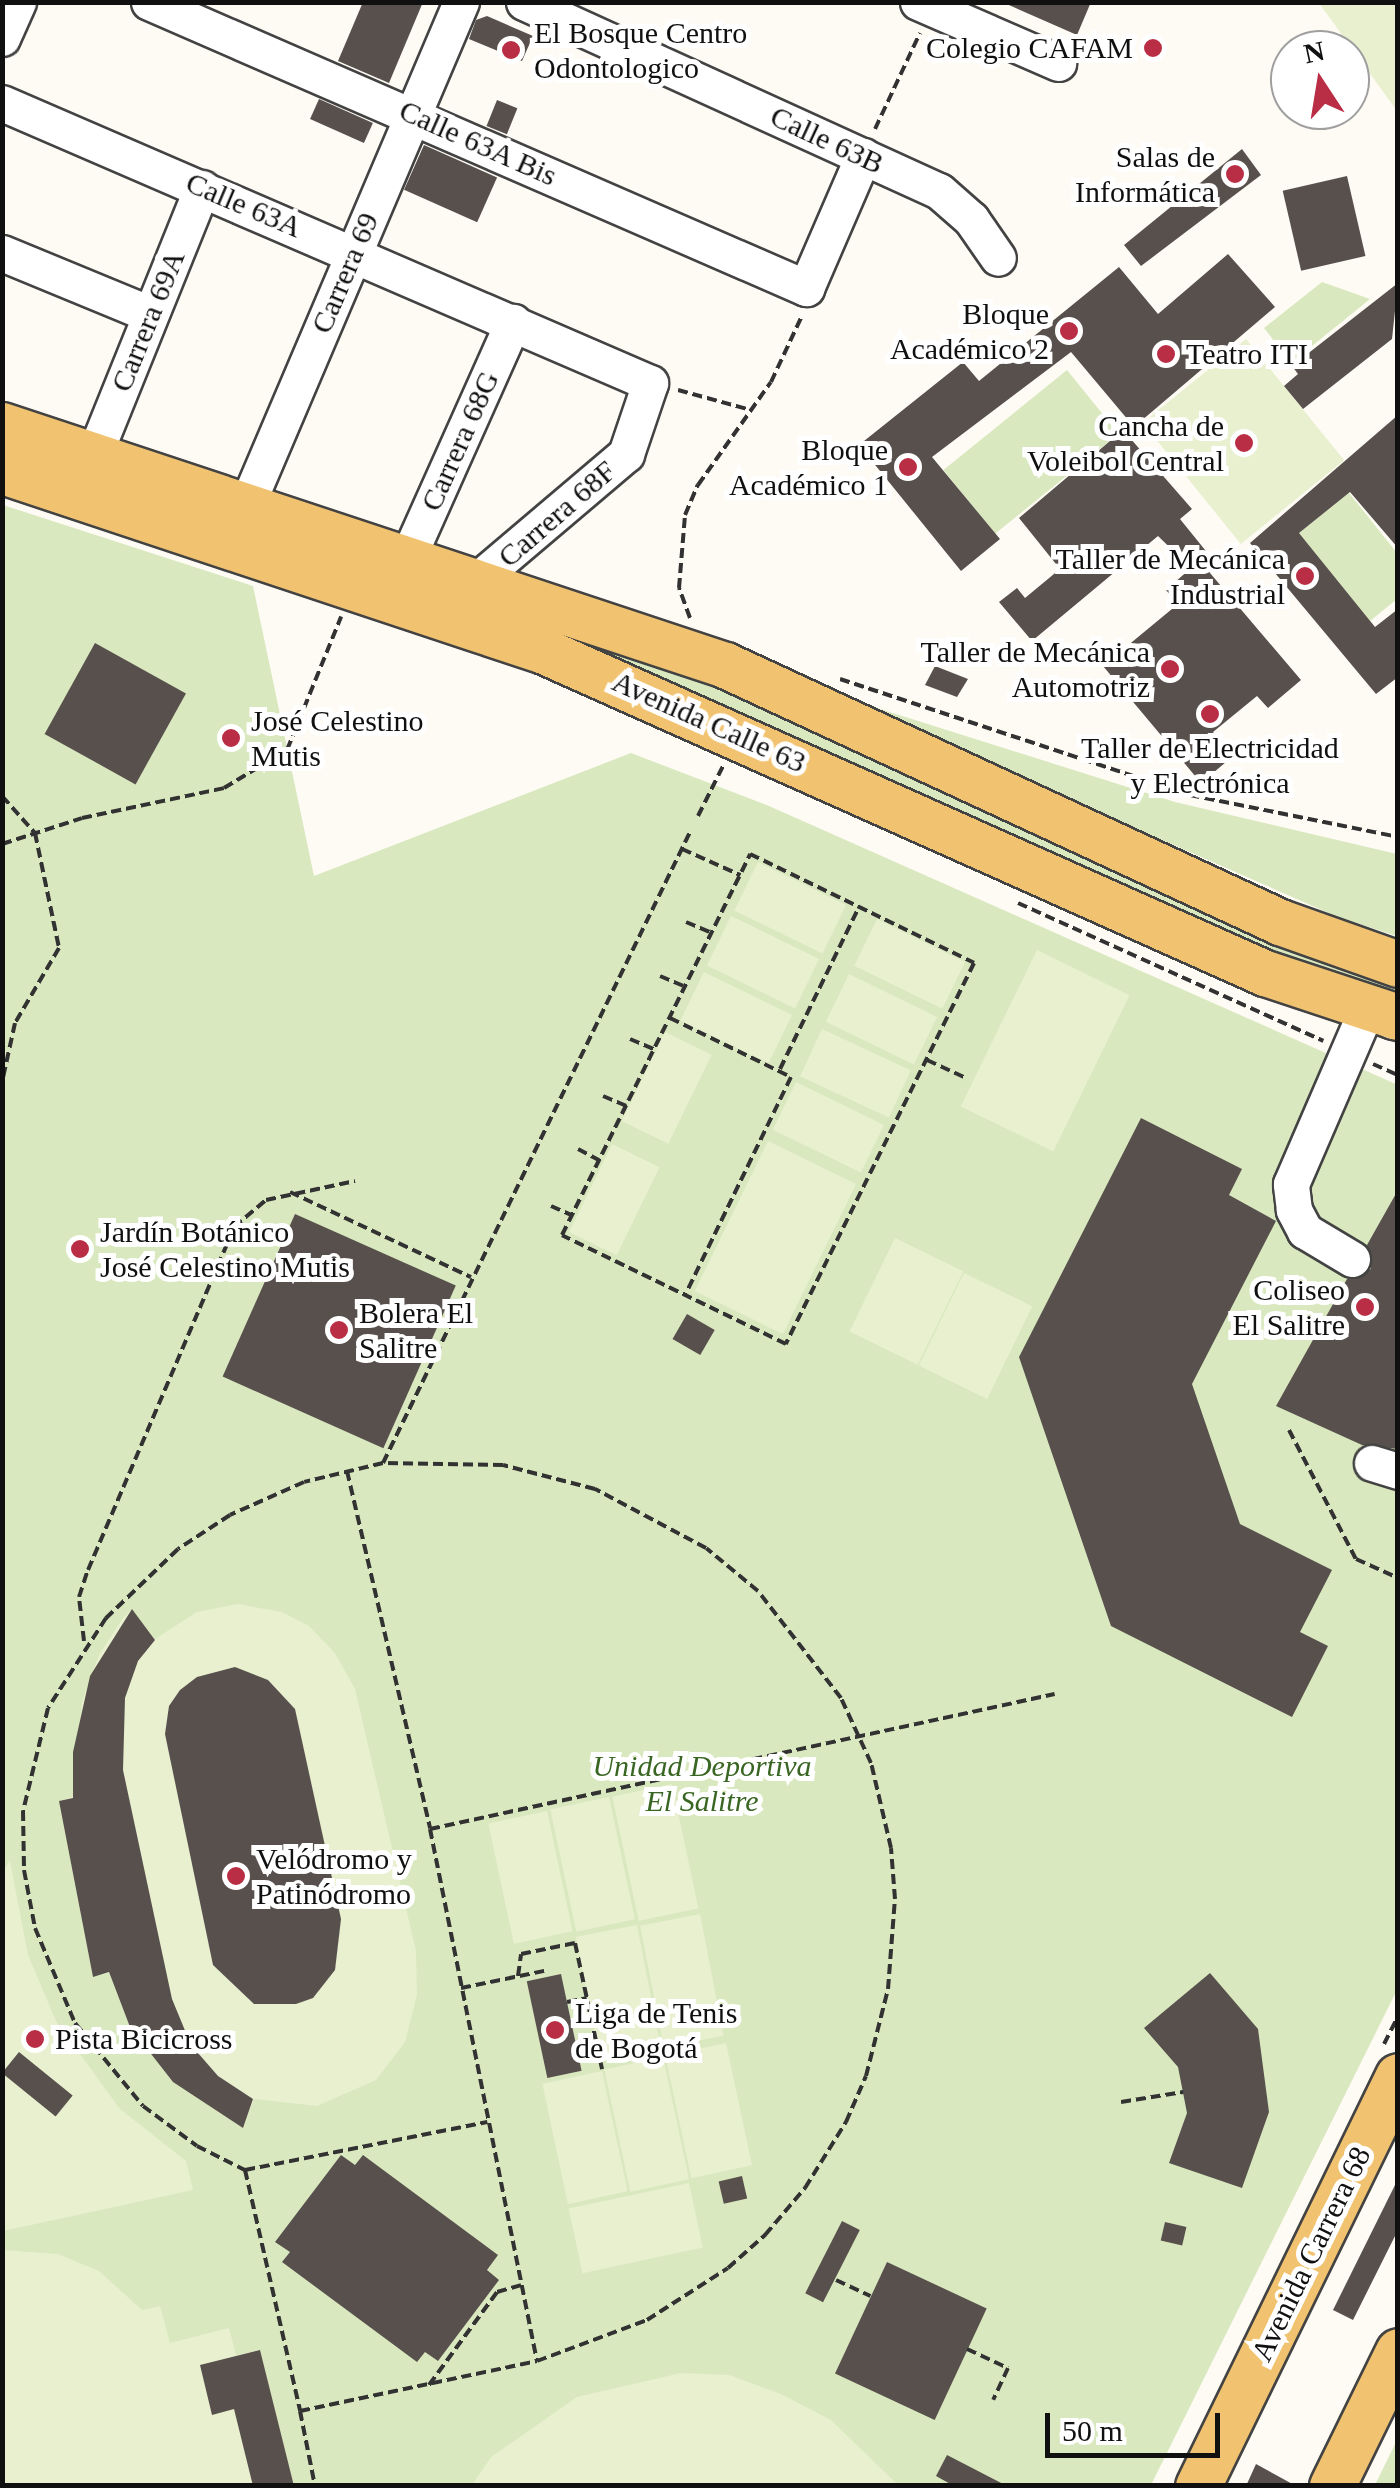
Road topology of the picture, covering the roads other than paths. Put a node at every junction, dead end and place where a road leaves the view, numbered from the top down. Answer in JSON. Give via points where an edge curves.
{"nodes":[{"id":1,"x":18,"y":2,"type":"edge"},
{"id":2,"x":149,"y":2,"type":"edge"},
{"id":3,"x":461,"y":2,"type":"edge"},
{"id":4,"x":524,"y":2,"type":"edge"},
{"id":5,"x":925,"y":5,"type":"edge"},
{"id":6,"x":2,"y":38,"type":"edge"},
{"id":7,"x":1058,"y":63,"type":"dead end"},
{"id":8,"x":2,"y":103,"type":"edge"},
{"id":9,"x":414,"y":114,"type":"junction"},
{"id":10,"x":863,"y":156,"type":"junction"},
{"id":11,"x":202,"y":188,"type":"junction"},
{"id":12,"x":354,"y":252,"type":"junction"},
{"id":13,"x":2,"y":253,"type":"edge"},
{"id":14,"x":998,"y":258,"type":"dead end"},
{"id":15,"x":150,"y":314,"type":"junction"},
{"id":16,"x":512,"y":322,"type":"junction"},
{"id":17,"x":650,"y":383,"type":"joint"},
{"id":18,"x":2,"y":425,"type":"edge"},
{"id":19,"x":94,"y":455,"type":"junction"},
{"id":20,"x":2,"y":471,"type":"edge"},
{"id":21,"x":238,"y":525,"type":"junction"},
{"id":22,"x":407,"y":559,"type":"junction"},
{"id":23,"x":475,"y":582,"type":"junction"},
{"id":24,"x":1398,"y":964,"type":"edge"},
{"id":25,"x":1387,"y":1016,"type":"edge"},
{"id":26,"x":1352,"y":1259,"type":"dead end"},
{"id":27,"x":1398,"y":2076,"type":"edge"},
{"id":28,"x":1398,"y":2351,"type":"edge"},
{"id":29,"x":1198,"y":2486,"type":"edge"},
{"id":30,"x":1332,"y":2486,"type":"edge"}],
"edges":[{"from":1,"to":6,"type":"street"},
{"from":2,"to":9,"type":"street","name":"Calle 63A Bis"},
{"from":3,"to":9,"type":"street","name":"Carrera 69"},
{"from":4,"to":10,"type":"street","name":"Calle 63B"},
{"from":5,"to":7,"type":"street"},
{"from":8,"to":11,"type":"street","name":"Calle 63A"},
{"from":9,"to":10,"type":"street","name":"Calle 63A Bis","via":[[806,288]]},
{"from":9,"to":12,"type":"street","name":"Carrera 69"},
{"from":10,"to":14,"type":"street","name":"Calle 63B","via":[[939,192],[971,219]]},
{"from":11,"to":12,"type":"street","name":"Calle 63A"},
{"from":11,"to":15,"type":"street","name":"Carrera 69A"},
{"from":12,"to":16,"type":"street","name":"Calle 63A"},
{"from":12,"to":21,"type":"street","name":"Carrera 69"},
{"from":13,"to":15,"type":"street"},
{"from":15,"to":19,"type":"street","name":"Carrera 69A"},
{"from":16,"to":17,"type":"street","name":"Calle 63A"},
{"from":16,"to":22,"type":"street","name":"Carrera 68G"},
{"from":17,"to":23,"type":"street","name":"Carrera 68F","via":[[626,454]]},
{"from":18,"to":19,"type":"main road","name":"Avenida Calle 63"},
{"from":19,"to":21,"type":"main road","name":"Avenida Calle 63"},
{"from":20,"to":21,"type":"main road","name":"Avenida Calle 63"},
{"from":21,"to":22,"type":"main road","name":"Avenida Calle 63"},
{"from":21,"to":25,"type":"main road","name":"Avenida Calle 63","via":[[354,588],[588,669],[1264,973]]},
{"from":22,"to":23,"type":"main road","name":"Avenida Calle 63"},
{"from":23,"to":24,"type":"main road","name":"Avenida Calle 63","via":[[760,679],[1280,922]]},
{"from":25,"to":26,"type":"street","via":[[1348,1052],[1294,1174],[1291,1198],[1313,1239]]},
{"from":27,"to":29,"type":"main road","name":"Avenida Carrera 68"},
{"from":28,"to":30,"type":"main road"}]}
